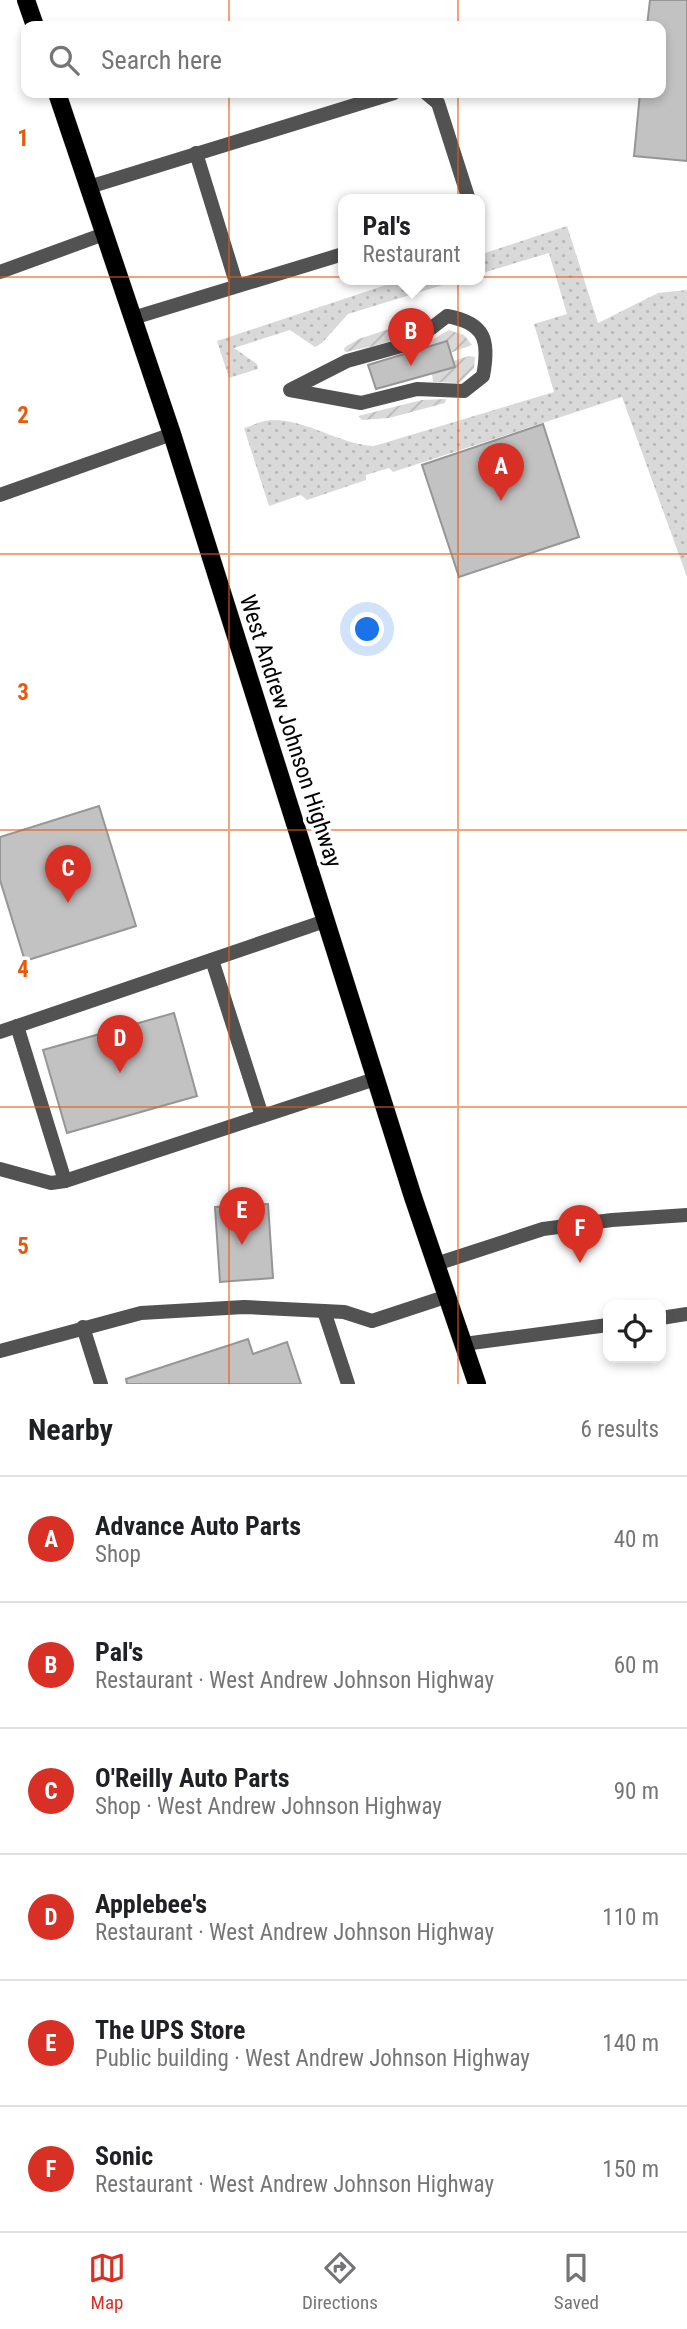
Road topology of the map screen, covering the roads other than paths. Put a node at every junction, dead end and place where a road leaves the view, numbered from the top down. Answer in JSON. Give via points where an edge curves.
{"nodes":[{"id":1,"x":26,"y":0,"type":"edge"},
{"id":2,"x":33,"y":21,"type":"edge"},
{"id":3,"x":59,"y":98,"type":"edge"},
{"id":4,"x":378,"y":98,"type":"edge"},
{"id":5,"x":432,"y":98,"type":"edge"},
{"id":6,"x":196,"y":153,"type":"junction"},
{"id":7,"x":89,"y":187,"type":"junction"},
{"id":8,"x":466,"y":194,"type":"edge"},
{"id":9,"x":104,"y":234,"type":"junction"},
{"id":10,"x":338,"y":256,"type":"edge"},
{"id":11,"x":0,"y":272,"type":"edge"},
{"id":12,"x":237,"y":286,"type":"junction"},
{"id":13,"x":133,"y":318,"type":"junction"},
{"id":14,"x":290,"y":390,"type":"joint"},
{"id":15,"x":172,"y":435,"type":"junction"},
{"id":16,"x":0,"y":495,"type":"edge"},
{"id":17,"x":325,"y":920,"type":"junction"},
{"id":18,"x":212,"y":960,"type":"junction"},
{"id":19,"x":17,"y":1026,"type":"junction"},
{"id":20,"x":0,"y":1032,"type":"edge"},
{"id":21,"x":375,"y":1079,"type":"junction"},
{"id":22,"x":262,"y":1116,"type":"junction"},
{"id":23,"x":0,"y":1169,"type":"edge"},
{"id":24,"x":65,"y":1181,"type":"junction"},
{"id":25,"x":687,"y":1215,"type":"edge"},
{"id":26,"x":436,"y":1264,"type":"junction"},
{"id":27,"x":448,"y":1296,"type":"junction"},
{"id":28,"x":324,"y":1311,"type":"junction"},
{"id":29,"x":687,"y":1314,"type":"edge"},
{"id":30,"x":666,"y":1317,"type":"edge"},
{"id":31,"x":603,"y":1326,"type":"edge"},
{"id":32,"x":83,"y":1327,"type":"junction"},
{"id":33,"x":464,"y":1343,"type":"junction"},
{"id":34,"x":0,"y":1351,"type":"edge"},
{"id":35,"x":101,"y":1384,"type":"edge"},
{"id":36,"x":348,"y":1384,"type":"edge"},
{"id":37,"x":477,"y":1384,"type":"edge"}],
"edges":[{"from":1,"to":2,"type":"main road"},
{"from":3,"to":7,"type":"main road","name":"West Andrew Johnson Highway"},
{"from":4,"to":6,"type":"street"},
{"from":5,"to":8,"type":"street","via":[[438,103]]},
{"from":6,"to":7,"type":"street"},
{"from":6,"to":12,"type":"street"},
{"from":7,"to":9,"type":"main road","name":"West Andrew Johnson Highway"},
{"from":9,"to":11,"type":"street"},
{"from":9,"to":13,"type":"main road","name":"West Andrew Johnson Highway"},
{"from":10,"to":12,"type":"street"},
{"from":12,"to":13,"type":"street"},
{"from":13,"to":15,"type":"main road","name":"West Andrew Johnson Highway"},
{"from":14,"to":14,"type":"street","via":[[361,403],[417,389],[464,391],[483,376],[487,355],[482,335],[468,320],[447,316],[412,343],[347,361]]},
{"from":15,"to":16,"type":"street"},
{"from":15,"to":17,"type":"main road","name":"West Andrew Johnson Highway"},
{"from":17,"to":18,"type":"street"},
{"from":17,"to":21,"type":"main road","name":"West Andrew Johnson Highway"},
{"from":18,"to":19,"type":"street"},
{"from":18,"to":22,"type":"street"},
{"from":19,"to":20,"type":"street"},
{"from":19,"to":24,"type":"street"},
{"from":21,"to":22,"type":"street"},
{"from":21,"to":26,"type":"main road","name":"West Andrew Johnson Highway"},
{"from":22,"to":24,"type":"street"},
{"from":23,"to":24,"type":"street","via":[[51,1183]]},
{"from":25,"to":26,"type":"street","via":[[543,1229]]},
{"from":26,"to":27,"type":"main road","name":"West Andrew Johnson Highway"},
{"from":27,"to":28,"type":"street","via":[[372,1321]]},
{"from":27,"to":33,"type":"main road","name":"West Andrew Johnson Highway"},
{"from":28,"to":32,"type":"street","via":[[244,1307],[141,1313]]},
{"from":28,"to":36,"type":"street"},
{"from":29,"to":30,"type":"street"},
{"from":31,"to":33,"type":"street"},
{"from":32,"to":34,"type":"street"},
{"from":32,"to":35,"type":"street"},
{"from":33,"to":37,"type":"main road","name":"West Andrew Johnson Highway"}]}
